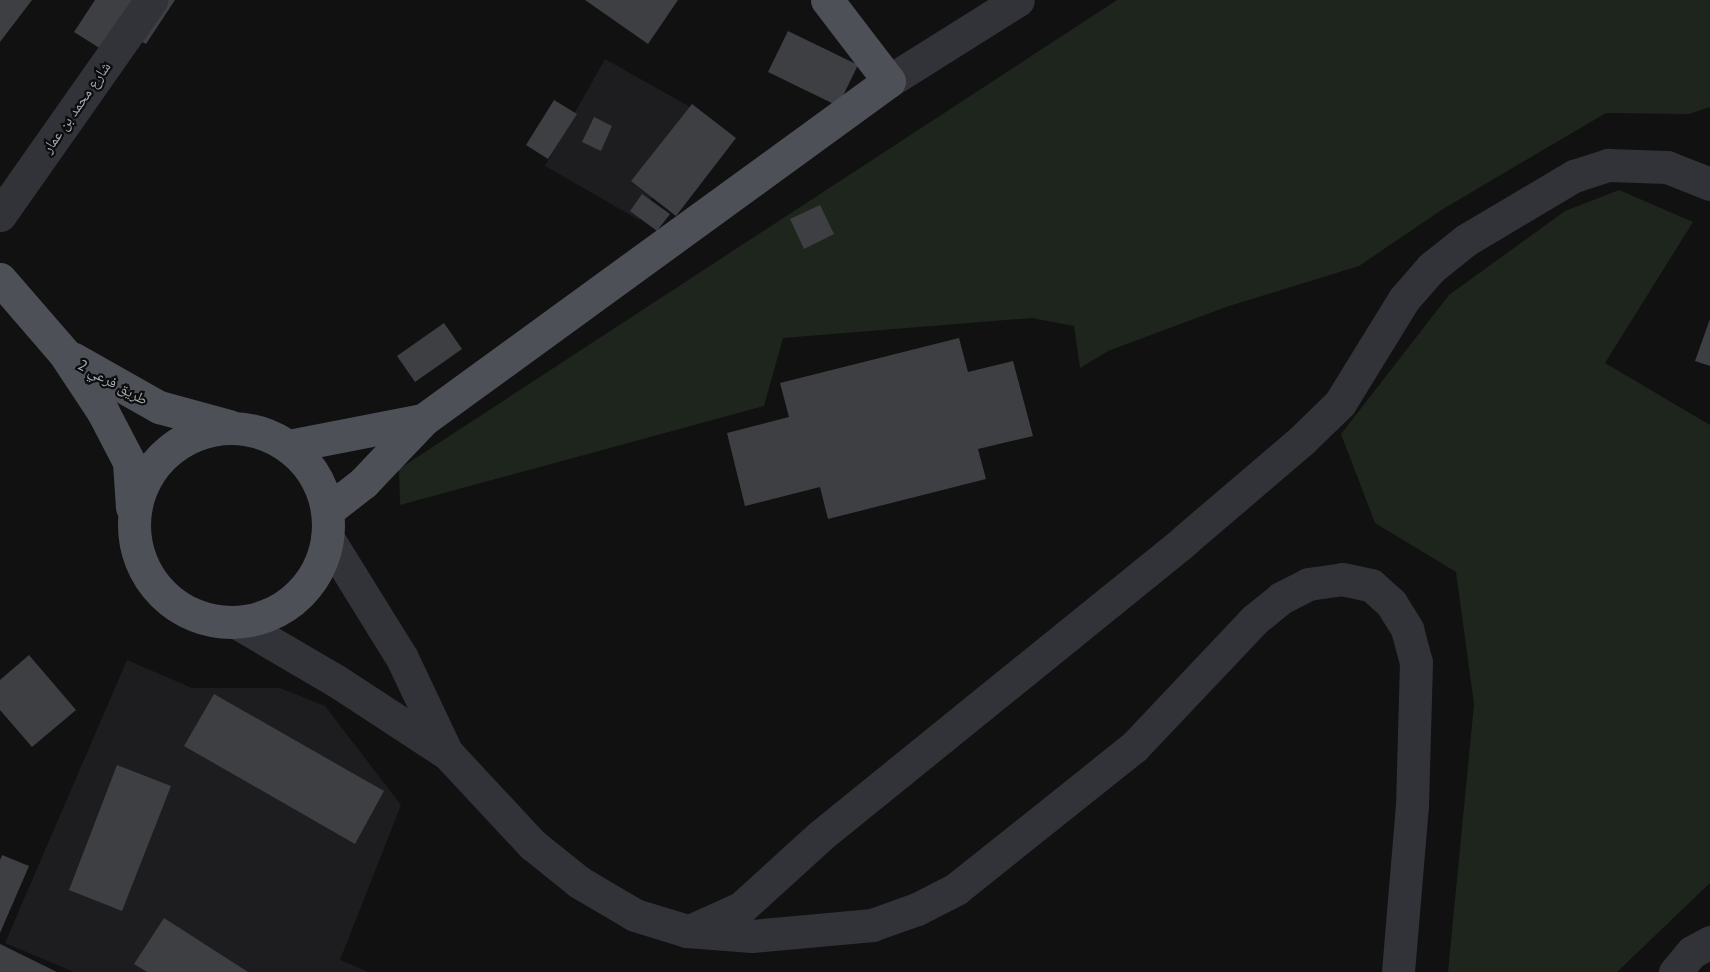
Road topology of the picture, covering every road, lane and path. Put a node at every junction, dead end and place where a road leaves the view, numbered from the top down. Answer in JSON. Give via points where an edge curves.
{"nodes":[{"id":1,"x":151,"y":0,"type":"edge"},
{"id":2,"x":827,"y":0,"type":"edge"},
{"id":3,"x":1018,"y":0,"type":"edge"},
{"id":4,"x":889,"y":81,"type":"junction"},
{"id":5,"x":1710,"y":184,"type":"edge"},
{"id":6,"x":0,"y":215,"type":"edge"},
{"id":7,"x":0,"y":279,"type":"edge"},
{"id":8,"x":64,"y":353,"type":"junction"},
{"id":9,"x":423,"y":420,"type":"junction"},
{"id":10,"x":234,"y":427,"type":"junction"},
{"id":11,"x":289,"y":446,"type":"junction"},
{"id":12,"x":133,"y":518,"type":"junction"},
{"id":13,"x":327,"y":524,"type":"junction"},
{"id":14,"x":236,"y":622,"type":"junction"},
{"id":15,"x":448,"y":754,"type":"junction"},
{"id":16,"x":687,"y":931,"type":"junction"},
{"id":17,"x":1710,"y":942,"type":"edge"},
{"id":18,"x":1398,"y":972,"type":"edge"},
{"id":19,"x":1675,"y":972,"type":"edge"}],
"edges":[{"from":1,"to":6,"type":"street","name":"شارع محمد بن عمار"},
{"from":2,"to":4,"type":"main road"},
{"from":3,"to":4,"type":"street"},
{"from":4,"to":9,"type":"main road"},
{"from":5,"to":16,"type":"street","via":[[1667,167],[1608,165],[1574,176],[1466,240],[1431,268],[1404,299],[1340,403],[1302,440],[820,836],[741,908],[716,922]]},
{"from":7,"to":8,"type":"main road","name":"طريق فرعي 2"},
{"from":8,"to":10,"type":"main road","name":"طريق فرعي 2","via":[[159,407]]},
{"from":8,"to":12,"type":"main road","name":"طريق فرعي 2","via":[[103,412],[129,462]]},
{"from":9,"to":11,"type":"main road"},
{"from":9,"to":13,"type":"main road"},
{"from":10,"to":11,"type":"main road","via":[[263,432]]},
{"from":10,"to":12,"type":"main road","via":[[204,431],[177,443],[155,464],[140,489]]},
{"from":11,"to":13,"type":"main road","via":[[307,464],[321,487]]},
{"from":12,"to":14,"type":"main road","via":[[137,551],[150,581],[174,604],[204,618]]},
{"from":13,"to":14,"type":"main road","via":[[320,564],[306,587],[286,605],[262,617]]},
{"from":13,"to":15,"type":"street","via":[[402,658]]},
{"from":14,"to":15,"type":"street","via":[[335,680]]},
{"from":15,"to":16,"type":"street","via":[[533,845],[579,882],[635,915]]},
{"from":16,"to":18,"type":"street","via":[[752,936],[872,925],[946,894],[1039,826],[1134,747],[1272,605],[1308,584],[1342,579],[1371,585],[1392,603],[1407,629],[1416,662],[1412,805]]},
{"from":17,"to":19,"type":"street","via":[[1692,952]]}]}
